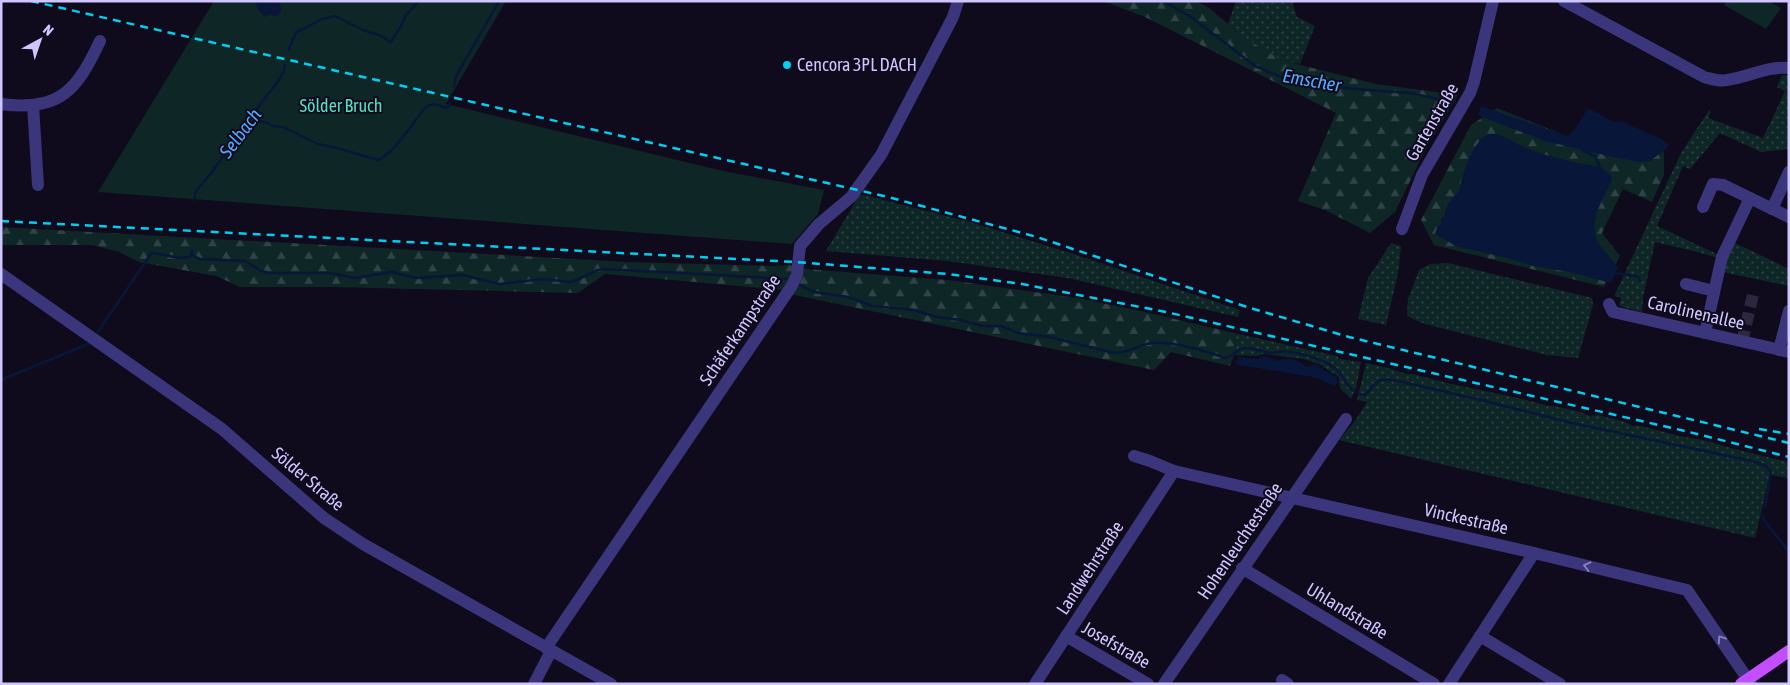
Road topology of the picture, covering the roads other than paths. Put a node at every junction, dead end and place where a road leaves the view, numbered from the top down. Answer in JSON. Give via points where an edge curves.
{"nodes":[{"id":1,"x":958,"y":1,"type":"edge"},
{"id":2,"x":1493,"y":1,"type":"edge"},
{"id":3,"x":1564,"y":1,"type":"edge"},
{"id":4,"x":100,"y":40,"type":"dead end"},
{"id":5,"x":1789,"y":68,"type":"edge"},
{"id":6,"x":1,"y":104,"type":"edge"},
{"id":7,"x":33,"y":105,"type":"junction"},
{"id":8,"x":1789,"y":172,"type":"edge"},
{"id":9,"x":38,"y":185,"type":"dead end"},
{"id":10,"x":1750,"y":198,"type":"junction"},
{"id":11,"x":1703,"y":207,"type":"dead end"},
{"id":12,"x":1772,"y":209,"type":"junction"},
{"id":13,"x":1789,"y":217,"type":"edge"},
{"id":14,"x":1402,"y":228,"type":"dead end"},
{"id":15,"x":1,"y":274,"type":"edge"},
{"id":16,"x":1686,"y":284,"type":"dead end"},
{"id":17,"x":1714,"y":291,"type":"junction"},
{"id":18,"x":1609,"y":304,"type":"dead end"},
{"id":19,"x":1789,"y":311,"type":"edge"},
{"id":20,"x":1705,"y":333,"type":"junction"},
{"id":21,"x":1784,"y":351,"type":"edge"},
{"id":22,"x":1346,"y":419,"type":"dead end"},
{"id":23,"x":1134,"y":456,"type":"dead end"},
{"id":24,"x":1174,"y":471,"type":"junction"},
{"id":25,"x":1291,"y":497,"type":"junction"},
{"id":26,"x":1534,"y":553,"type":"junction"},
{"id":27,"x":1242,"y":568,"type":"junction"},
{"id":28,"x":1066,"y":636,"type":"junction"},
{"id":29,"x":1480,"y":636,"type":"junction"},
{"id":30,"x":549,"y":650,"type":"junction"},
{"id":31,"x":1789,"y":650,"type":"edge"},
{"id":32,"x":1747,"y":682,"type":"edge"},
{"id":33,"x":534,"y":684,"type":"edge"},
{"id":34,"x":611,"y":684,"type":"edge"},
{"id":35,"x":1035,"y":684,"type":"edge"},
{"id":36,"x":1148,"y":684,"type":"edge"},
{"id":37,"x":1164,"y":684,"type":"edge"},
{"id":38,"x":1434,"y":684,"type":"edge"},
{"id":39,"x":1449,"y":684,"type":"edge"},
{"id":40,"x":1560,"y":684,"type":"edge"}],
"edges":[{"from":1,"to":30,"type":"street","name":"Schäferkampstraße","via":[[953,17],[881,155],[851,197],[818,224],[800,246],[797,275],[791,287]]},
{"from":2,"to":14,"type":"street","name":"Gartenstraße","via":[[1470,93],[1422,175]]},
{"from":3,"to":5,"type":"street","via":[[1716,81],[1773,68]]},
{"from":4,"to":7,"type":"street","via":[[74,86],[57,98]]},
{"from":6,"to":7,"type":"street"},
{"from":7,"to":9,"type":"street"},
{"from":8,"to":12,"type":"street"},
{"from":10,"to":11,"type":"street","via":[[1713,184]]},
{"from":10,"to":12,"type":"street"},
{"from":10,"to":17,"type":"street","via":[[1722,256]]},
{"from":12,"to":13,"type":"street"},
{"from":15,"to":30,"type":"street","name":"Sölder Straße","via":[[222,429],[324,518],[363,544]]},
{"from":16,"to":17,"type":"street"},
{"from":17,"to":20,"type":"street"},
{"from":18,"to":20,"type":"street","name":"Carolinenallee","via":[[1613,312]]},
{"from":19,"to":21,"type":"street","name":"Carolinenallee"},
{"from":20,"to":21,"type":"street","name":"Carolinenallee"},
{"from":22,"to":25,"type":"street","name":"Hohenleuchtestraße"},
{"from":23,"to":24,"type":"street","name":"Vinckestraße"},
{"from":24,"to":25,"type":"street","name":"Vinckestraße"},
{"from":24,"to":28,"type":"street","name":"Landwehrstraße"},
{"from":25,"to":26,"type":"street","name":"Vinckestraße"},
{"from":25,"to":27,"type":"street","name":"Hohenleuchtestraße"},
{"from":26,"to":29,"type":"street"},
{"from":32,"to":26,"type":"street","name":"Vinckestraße","one_way":true,"via":[[1687,590]]},
{"from":27,"to":37,"type":"street","name":"Hohenleuchtestraße"},
{"from":27,"to":38,"type":"street","name":"Uhlandstraße"},
{"from":28,"to":35,"type":"street","name":"Landwehrstraße"},
{"from":28,"to":36,"type":"street","name":"Josefstraße"},
{"from":29,"to":39,"type":"street"},
{"from":29,"to":40,"type":"street"},
{"from":30,"to":33,"type":"street","name":"Schäferkampstraße"},
{"from":30,"to":34,"type":"street","name":"Sölder Straße"},
{"from":31,"to":32,"type":"main road"}]}
